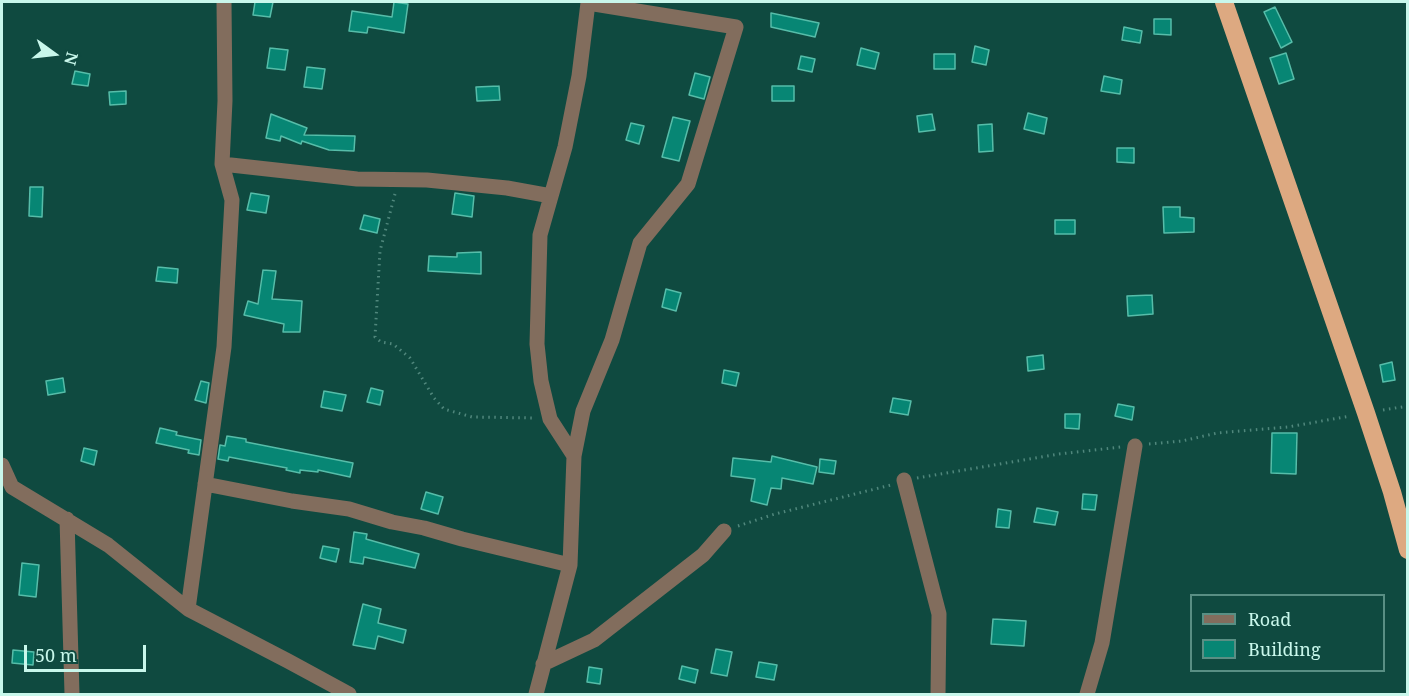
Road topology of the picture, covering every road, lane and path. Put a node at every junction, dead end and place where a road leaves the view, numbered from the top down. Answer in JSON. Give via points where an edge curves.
{"nodes":[{"id":1,"x":224,"y":2,"type":"edge"},
{"id":2,"x":1224,"y":2,"type":"edge"},
{"id":3,"x":222,"y":164,"type":"junction"},
{"id":4,"x":399,"y":178,"type":"junction"},
{"id":5,"x":551,"y":196,"type":"junction"},
{"id":6,"x":1407,"y":406,"type":"edge"},
{"id":7,"x":1366,"y":413,"type":"junction"},
{"id":8,"x":550,"y":419,"type":"junction"},
{"id":9,"x":1135,"y":446,"type":"junction"},
{"id":10,"x":574,"y":456,"type":"junction"},
{"id":11,"x":2,"y":465,"type":"edge"},
{"id":12,"x":904,"y":480,"type":"junction"},
{"id":13,"x":205,"y":484,"type":"junction"},
{"id":14,"x":7,"y":485,"type":"edge"},
{"id":15,"x":67,"y":519,"type":"junction"},
{"id":16,"x":724,"y":531,"type":"joint"},
{"id":17,"x":1407,"y":550,"type":"edge"},
{"id":18,"x":570,"y":565,"type":"junction"},
{"id":19,"x":188,"y":609,"type":"junction"},
{"id":20,"x":543,"y":664,"type":"junction"},
{"id":21,"x":330,"y":689,"type":"edge"},
{"id":22,"x":72,"y":694,"type":"edge"},
{"id":23,"x":348,"y":694,"type":"edge"},
{"id":24,"x":536,"y":694,"type":"edge"},
{"id":25,"x":938,"y":694,"type":"edge"},
{"id":26,"x":1087,"y":694,"type":"edge"}],
"edges":[{"from":1,"to":3,"type":"street"},
{"from":2,"to":7,"type":"highway"},
{"from":3,"to":4,"type":"street","via":[[357,179]]},
{"from":3,"to":13,"type":"street","via":[[232,200],[224,346]]},
{"from":4,"to":5,"type":"street"},
{"from":4,"to":8,"type":"path","via":[[380,251],[375,337],[393,344],[410,358],[444,409],[472,417]]},
{"from":5,"to":8,"type":"street","via":[[540,236],[537,344]]},
{"from":5,"to":10,"type":"street","via":[[579,76],[588,3],[736,27],[688,184],[640,243],[612,340],[583,411]]},
{"from":6,"to":7,"type":"path"},
{"from":7,"to":9,"type":"path"},
{"from":7,"to":17,"type":"highway"},
{"from":8,"to":10,"type":"street"},
{"from":9,"to":12,"type":"path","via":[[1059,454]]},
{"from":9,"to":26,"type":"street","via":[[1102,643]]},
{"from":10,"to":18,"type":"street"},
{"from":11,"to":14,"type":"street"},
{"from":12,"to":16,"type":"path"},
{"from":12,"to":25,"type":"street","via":[[939,614]]},
{"from":13,"to":18,"type":"street","via":[[349,509]]},
{"from":13,"to":19,"type":"street"},
{"from":14,"to":15,"type":"street"},
{"from":15,"to":19,"type":"street","via":[[108,545]]},
{"from":15,"to":22,"type":"street"},
{"from":16,"to":20,"type":"street","via":[[703,555],[594,640]]},
{"from":18,"to":20,"type":"street"},
{"from":19,"to":21,"type":"street"},
{"from":20,"to":24,"type":"street"},
{"from":21,"to":23,"type":"street"}]}
